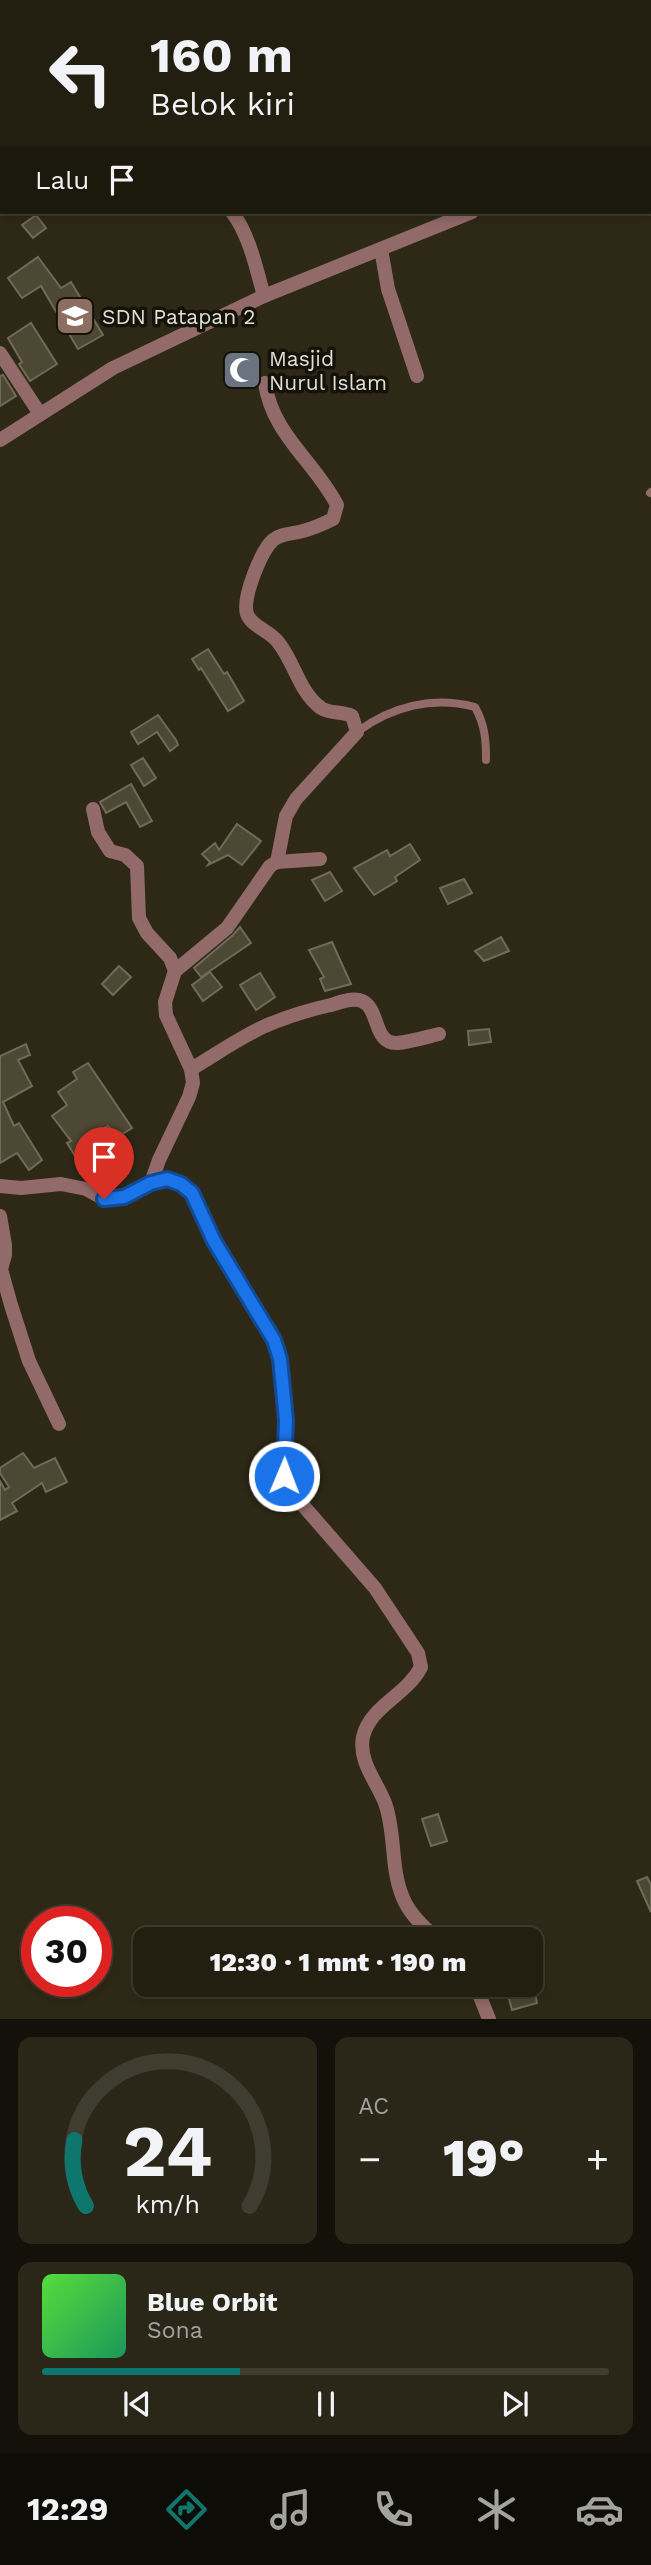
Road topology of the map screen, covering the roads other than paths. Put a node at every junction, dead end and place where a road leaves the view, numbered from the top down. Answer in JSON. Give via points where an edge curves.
{"nodes":[{"id":1,"x":234,"y":214,"type":"edge"},
{"id":2,"x":467,"y":214,"type":"edge"},
{"id":3,"x":381,"y":249,"type":"junction"},
{"id":4,"x":264,"y":296,"type":"junction"},
{"id":5,"x":0,"y":353,"type":"edge"},
{"id":6,"x":417,"y":376,"type":"dead end"},
{"id":7,"x":265,"y":383,"type":"dead end"},
{"id":8,"x":40,"y":414,"type":"junction"},
{"id":9,"x":0,"y":440,"type":"edge"},
{"id":10,"x":357,"y":732,"type":"junction"},
{"id":11,"x":486,"y":760,"type":"dead end"},
{"id":12,"x":93,"y":809,"type":"dead end"},
{"id":13,"x":320,"y":859,"type":"dead end"},
{"id":14,"x":277,"y":862,"type":"junction"},
{"id":15,"x":175,"y":971,"type":"junction"},
{"id":16,"x":439,"y":1034,"type":"dead end"},
{"id":17,"x":191,"y":1069,"type":"junction"},
{"id":18,"x":151,"y":1183,"type":"junction"},
{"id":19,"x":0,"y":1186,"type":"edge"},
{"id":20,"x":0,"y":1216,"type":"edge"},
{"id":21,"x":1,"y":1263,"type":"edge"},
{"id":22,"x":59,"y":1424,"type":"dead end"},
{"id":23,"x":426,"y":1927,"type":"edge"},
{"id":24,"x":480,"y":1997,"type":"edge"},
{"id":25,"x":489,"y":2019,"type":"edge"}],
"edges":[{"from":1,"to":4,"type":"street","via":[[249,244]]},
{"from":2,"to":3,"type":"street"},
{"from":3,"to":4,"type":"street"},
{"from":3,"to":6,"type":"street","via":[[388,289]]},
{"from":4,"to":8,"type":"street","via":[[113,368]]},
{"from":5,"to":8,"type":"street"},
{"from":7,"to":10,"type":"street","via":[[276,420],[337,505],[332,519],[270,543],[252,577],[246,610],[249,618],[280,644],[314,701],[327,712],[352,716]]},
{"from":8,"to":9,"type":"street"},
{"from":10,"to":11,"type":"lane","via":[[385,714],[407,707],[455,702],[475,708],[481,718]]},
{"from":10,"to":14,"type":"street","via":[[296,799],[286,816]]},
{"from":12,"to":15,"type":"street","via":[[98,832],[110,851],[125,855],[137,866],[139,918]]},
{"from":13,"to":14,"type":"street"},
{"from":14,"to":15,"type":"street","via":[[261,875],[227,928]]},
{"from":15,"to":17,"type":"street","via":[[165,1002],[166,1015]]},
{"from":16,"to":17,"type":"street","via":[[387,1041],[367,1004],[349,1000],[262,1027]]},
{"from":17,"to":18,"type":"street","via":[[189,1097]]},
{"from":18,"to":19,"type":"street","via":[[124,1197],[104,1199],[86,1189],[61,1184]]},
{"from":18,"to":23,"type":"street","via":[[167,1179],[192,1193],[214,1241],[274,1340],[286,1420],[287,1487],[375,1588],[418,1653],[421,1667],[415,1679],[369,1722],[362,1750],[386,1804],[402,1897]]},
{"from":20,"to":21,"type":"street","via":[[5,1245]]},
{"from":21,"to":22,"type":"street","via":[[29,1361]]},
{"from":24,"to":25,"type":"street"}]}
